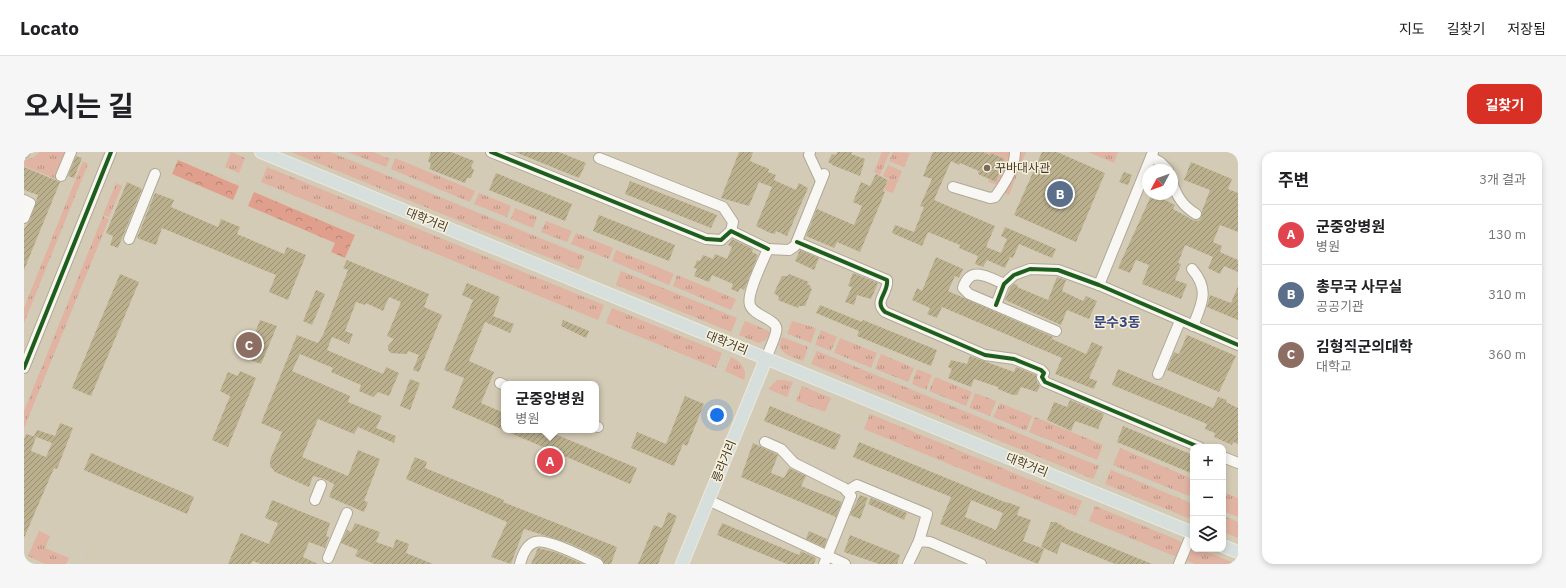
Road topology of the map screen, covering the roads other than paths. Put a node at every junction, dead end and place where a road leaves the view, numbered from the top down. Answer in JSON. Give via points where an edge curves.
{"nodes":[{"id":1,"x":71,"y":152,"type":"edge"},
{"id":2,"x":111,"y":152,"type":"edge"},
{"id":3,"x":261,"y":152,"type":"edge"},
{"id":4,"x":491,"y":152,"type":"edge"},
{"id":5,"x":810,"y":152,"type":"edge"},
{"id":6,"x":1015,"y":152,"type":"edge"},
{"id":7,"x":1152,"y":154,"type":"edge"},
{"id":8,"x":598,"y":158,"type":"dead end"},
{"id":9,"x":1162,"y":164,"type":"edge"},
{"id":10,"x":155,"y":174,"type":"dead end"},
{"id":11,"x":61,"y":176,"type":"dead end"},
{"id":12,"x":953,"y":187,"type":"dead end"},
{"id":13,"x":1178,"y":198,"type":"edge"},
{"id":14,"x":24,"y":200,"type":"edge"},
{"id":15,"x":1196,"y":214,"type":"dead end"},
{"id":16,"x":24,"y":218,"type":"edge"},
{"id":17,"x":731,"y":231,"type":"junction"},
{"id":18,"x":129,"y":239,"type":"dead end"},
{"id":19,"x":797,"y":242,"type":"junction"},
{"id":20,"x":768,"y":249,"type":"junction"},
{"id":21,"x":1192,"y":269,"type":"dead end"},
{"id":22,"x":1004,"y":284,"type":"junction"},
{"id":23,"x":1099,"y":285,"type":"junction"},
{"id":24,"x":996,"y":305,"type":"junction"},
{"id":25,"x":1180,"y":321,"type":"junction"},
{"id":26,"x":1193,"y":326,"type":"junction"},
{"id":27,"x":1056,"y":331,"type":"dead end"},
{"id":28,"x":1238,"y":344,"type":"edge"},
{"id":29,"x":766,"y":359,"type":"junction"},
{"id":30,"x":24,"y":368,"type":"edge"},
{"id":31,"x":1158,"y":374,"type":"dead end"},
{"id":32,"x":765,"y":442,"type":"dead end"},
{"id":33,"x":1192,"y":444,"type":"edge"},
{"id":34,"x":1226,"y":458,"type":"edge"},
{"id":35,"x":1238,"y":464,"type":"edge"},
{"id":36,"x":321,"y":484,"type":"dead end"},
{"id":37,"x":847,"y":491,"type":"junction"},
{"id":38,"x":315,"y":500,"type":"dead end"},
{"id":39,"x":708,"y":500,"type":"junction"},
{"id":40,"x":347,"y":513,"type":"dead end"},
{"id":41,"x":1190,"y":532,"type":"edge"},
{"id":42,"x":1190,"y":538,"type":"edge"},
{"id":43,"x":919,"y":541,"type":"junction"},
{"id":44,"x":1226,"y":547,"type":"edge"},
{"id":45,"x":1238,"y":552,"type":"edge"},
{"id":46,"x":328,"y":558,"type":"dead end"},
{"id":47,"x":825,"y":560,"type":"edge"},
{"id":48,"x":1180,"y":563,"type":"edge"},
{"id":49,"x":520,"y":564,"type":"edge"},
{"id":50,"x":598,"y":564,"type":"edge"},
{"id":51,"x":682,"y":564,"type":"edge"},
{"id":52,"x":845,"y":564,"type":"edge"},
{"id":53,"x":908,"y":564,"type":"edge"},
{"id":54,"x":981,"y":564,"type":"edge"}],
"edges":[{"from":1,"to":11,"type":"street"},
{"from":2,"to":30,"type":"street"},
{"from":3,"to":29,"type":"main road","name":"대학거리"},
{"from":4,"to":17,"type":"street","via":[[706,239],[721,240]]},
{"from":5,"to":19,"type":"street","via":[[809,155],[823,177]]},
{"from":6,"to":12,"type":"street","via":[[1006,179],[994,197]]},
{"from":7,"to":9,"type":"street"},
{"from":7,"to":23,"type":"street"},
{"from":8,"to":17,"type":"street","via":[[723,207],[733,222]]},
{"from":10,"to":18,"type":"street"},
{"from":13,"to":15,"type":"street","via":[[1185,207]]},
{"from":14,"to":16,"type":"street","via":[[30,202]]},
{"from":17,"to":20,"type":"street"},
{"from":19,"to":20,"type":"street","via":[[789,250]]},
{"from":19,"to":33,"type":"street","via":[[886,280],[888,285],[879,303],[885,312],[985,355],[1014,359],[1041,370],[1045,382]]},
{"from":20,"to":29,"type":"street","via":[[749,296],[750,305],[755,312],[776,325],[777,331]]},
{"from":21,"to":26,"type":"street","via":[[1200,278],[1204,293]]},
{"from":22,"to":23,"type":"street","via":[[1014,275],[1030,269],[1058,270]]},
{"from":22,"to":24,"type":"street"},
{"from":22,"to":24,"type":"street","via":[[982,274],[971,275],[965,280],[963,288],[969,294]]},
{"from":23,"to":25,"type":"street"},
{"from":24,"to":27,"type":"street"},
{"from":25,"to":26,"type":"street"},
{"from":25,"to":31,"type":"street"},
{"from":26,"to":28,"type":"street"},
{"from":29,"to":39,"type":"main road","name":"릉라거리"},
{"from":29,"to":41,"type":"main road","name":"대학거리"},
{"from":32,"to":37,"type":"street","via":[[781,449],[794,463]]},
{"from":34,"to":35,"type":"street"},
{"from":36,"to":38,"type":"street"},
{"from":37,"to":43,"type":"street","via":[[857,485],[927,514]]},
{"from":37,"to":47,"type":"street","via":[[851,496]]},
{"from":39,"to":47,"type":"street"},
{"from":39,"to":51,"type":"main road","name":"릉라거리"},
{"from":40,"to":46,"type":"street"},
{"from":42,"to":48,"type":"street"},
{"from":43,"to":53,"type":"street"},
{"from":43,"to":54,"type":"street","via":[[930,542]]},
{"from":44,"to":45,"type":"main road"},
{"from":47,"to":52,"type":"street"},
{"from":49,"to":50,"type":"street","via":[[522,556],[535,542],[545,542]]}]}
